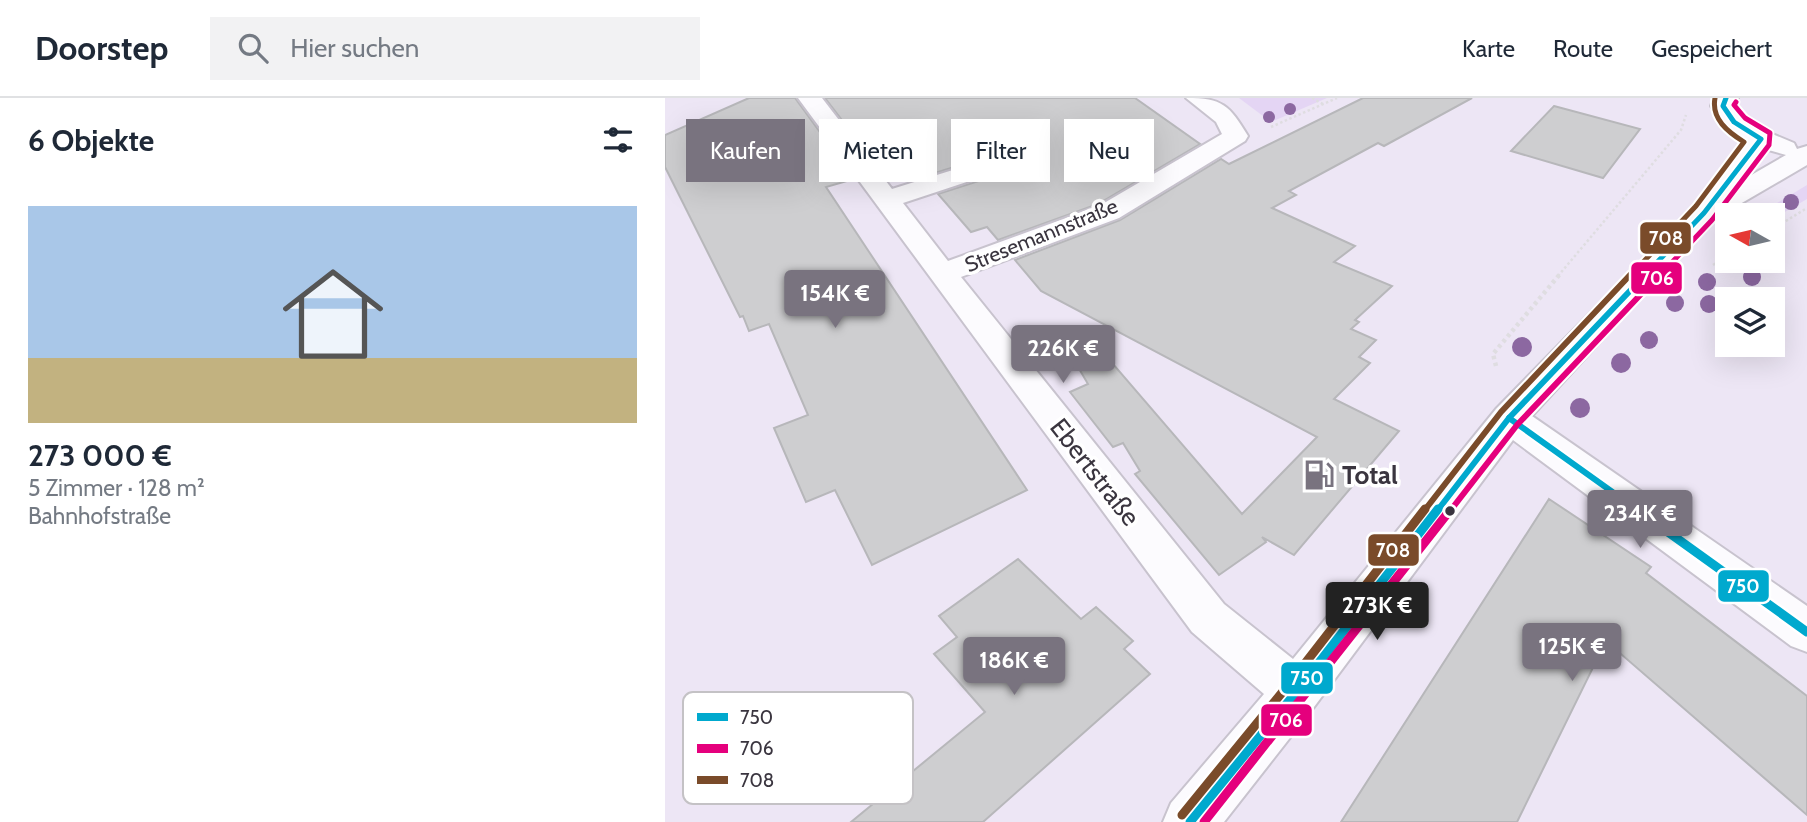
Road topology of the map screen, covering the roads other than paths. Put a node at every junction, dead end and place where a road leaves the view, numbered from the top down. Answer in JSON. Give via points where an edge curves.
{"nodes":[{"id":1,"x":810,"y":98,"type":"edge"},
{"id":2,"x":1198,"y":98,"type":"edge"},
{"id":3,"x":1725,"y":102,"type":"edge"},
{"id":4,"x":1691,"y":103,"type":"edge"},
{"id":5,"x":1761,"y":139,"type":"junction"},
{"id":6,"x":1807,"y":154,"type":"edge"},
{"id":7,"x":951,"y":179,"type":"edge"},
{"id":8,"x":886,"y":200,"type":"junction"},
{"id":9,"x":1704,"y":213,"type":"junction"},
{"id":10,"x":941,"y":274,"type":"junction"},
{"id":11,"x":1509,"y":418,"type":"junction"},
{"id":12,"x":1807,"y":632,"type":"edge"},
{"id":13,"x":1297,"y":691,"type":"junction"},
{"id":14,"x":1190,"y":822,"type":"edge"}],
"edges":[{"from":1,"to":8,"type":"street","name":"Ebertstraße"},
{"from":2,"to":10,"type":"street","name":"Stresemannstraße","via":[[1225,118],[1237,136],[1109,212]]},
{"from":3,"to":4,"type":"street"},
{"from":3,"to":5,"type":"street","via":[[1728,117]]},
{"from":5,"to":6,"type":"street"},
{"from":5,"to":9,"type":"street"},
{"from":6,"to":9,"type":"street"},
{"from":7,"to":8,"type":"street"},
{"from":8,"to":10,"type":"street","name":"Ebertstraße"},
{"from":9,"to":11,"type":"street"},
{"from":10,"to":13,"type":"street","name":"Ebertstraße","via":[[1207,618]]},
{"from":11,"to":12,"type":"street"},
{"from":11,"to":13,"type":"street"},
{"from":13,"to":14,"type":"street"}]}
